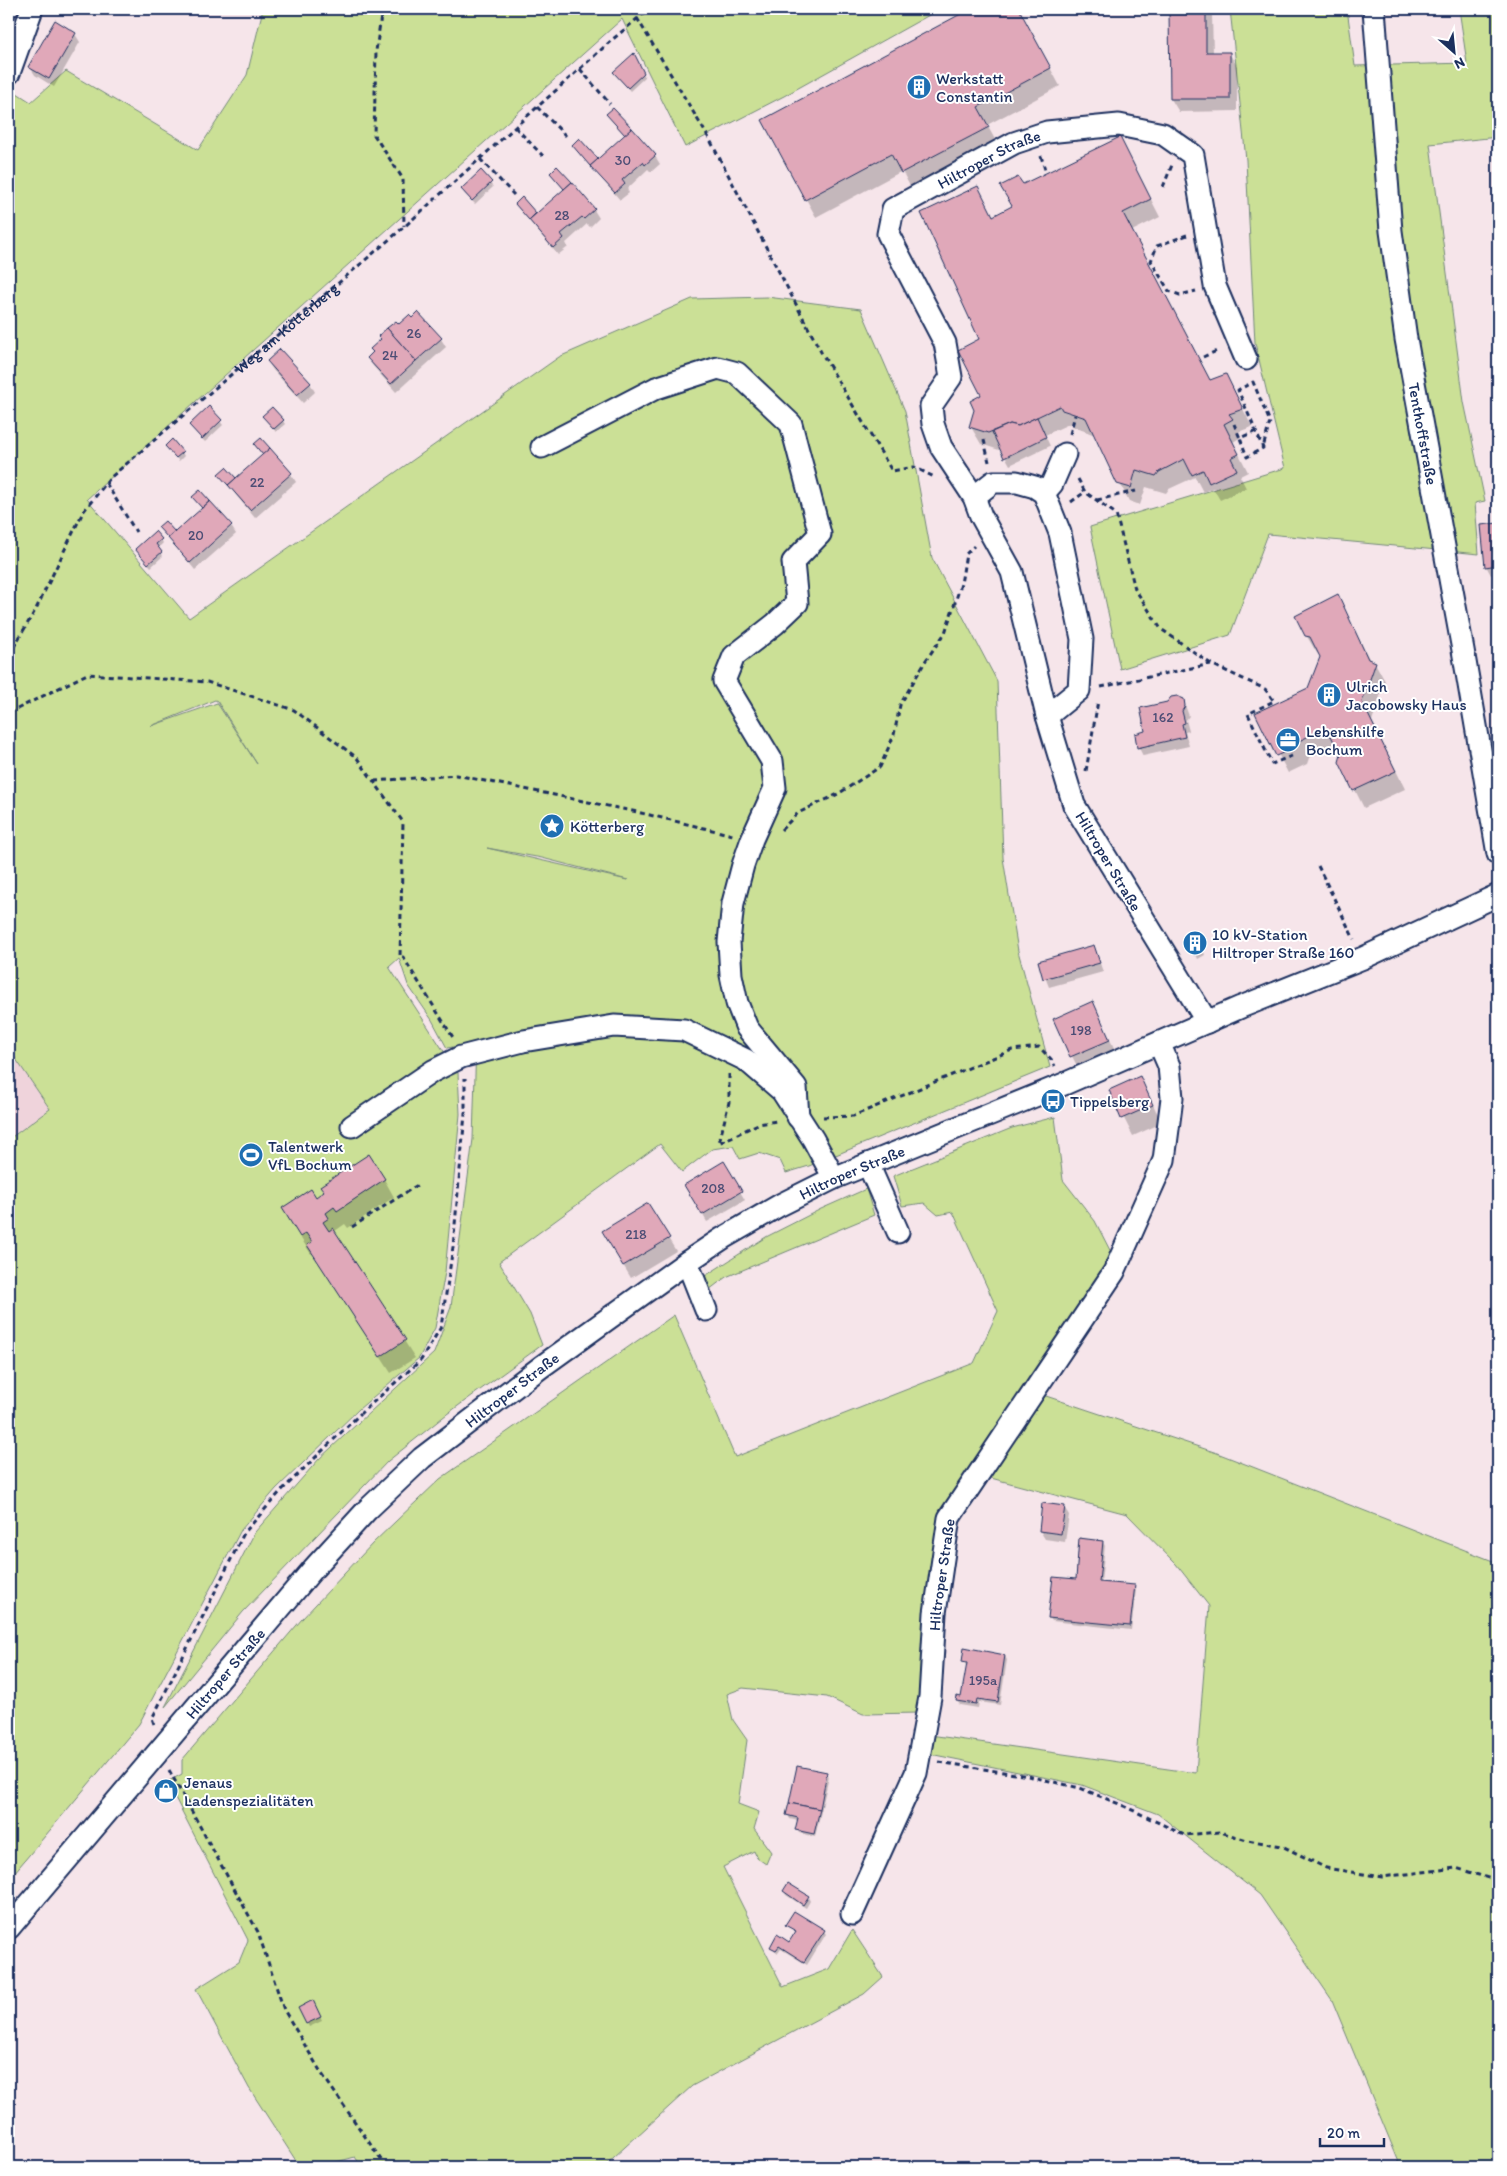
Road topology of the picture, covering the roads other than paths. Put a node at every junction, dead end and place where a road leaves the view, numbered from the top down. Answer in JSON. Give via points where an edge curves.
{"nodes":[{"id":1,"x":32,"y":9,"type":"edge"},
{"id":2,"x":1374,"y":9,"type":"edge"},
{"id":3,"x":9,"y":73,"type":"edge"},
{"id":4,"x":1246,"y":359,"type":"dead end"},
{"id":5,"x":542,"y":447,"type":"dead end"},
{"id":6,"x":1065,"y":454,"type":"dead end"},
{"id":7,"x":1044,"y":493,"type":"junction"},
{"id":8,"x":974,"y":498,"type":"junction"},
{"id":9,"x":1047,"y":716,"type":"junction"},
{"id":10,"x":1498,"y":854,"type":"edge"},
{"id":11,"x":1498,"y":895,"type":"edge"},
{"id":12,"x":1207,"y":1022,"type":"junction"},
{"id":13,"x":1159,"y":1043,"type":"junction"},
{"id":14,"x":798,"y":1117,"type":"junction"},
{"id":15,"x":352,"y":1126,"type":"dead end"},
{"id":16,"x":868,"y":1164,"type":"junction"},
{"id":17,"x":834,"y":1178,"type":"junction"},
{"id":18,"x":898,"y":1232,"type":"dead end"},
{"id":19,"x":687,"y":1262,"type":"junction"},
{"id":20,"x":706,"y":1310,"type":"dead end"},
{"id":21,"x":852,"y":1914,"type":"dead end"},
{"id":22,"x":9,"y":1928,"type":"edge"}],
"edges":[{"from":1,"to":3,"type":"street"},
{"from":2,"to":10,"type":"street","name":"Tenthoffstraße","via":[[1391,231],[1406,339]]},
{"from":4,"to":8,"type":"street","name":"Hiltroper Straße","via":[[1215,286],[1193,155],[1163,134],[1119,125],[1047,132],[1014,144],[893,209],[888,234],[945,343],[951,377],[931,406],[941,447]]},
{"from":5,"to":14,"type":"street","via":[[656,388],[718,368],[737,373],[791,424],[820,534],[793,562],[797,603],[734,656],[724,681],[772,761],[775,788],[743,865],[729,942],[731,975],[736,1003],[747,1028],[796,1087]]},
{"from":6,"to":7,"type":"street","via":[[1052,484]]},
{"from":7,"to":8,"type":"street","via":[[1017,482],[993,482]]},
{"from":7,"to":9,"type":"street","via":[[1060,533],[1082,639],[1079,690]]},
{"from":8,"to":9,"type":"street","name":"Hiltroper Straße","via":[[1012,572]]},
{"from":9,"to":12,"type":"street","name":"Hiltroper Straße","via":[[1074,805]]},
{"from":11,"to":12,"type":"street","name":"Hiltroper Straße","via":[[1364,958]]},
{"from":12,"to":13,"type":"street","name":"Hiltroper Straße"},
{"from":13,"to":16,"type":"street","name":"Hiltroper Straße"},
{"from":13,"to":21,"type":"street","name":"Hiltroper Straße","via":[[1169,1066],[1172,1098],[1164,1160],[1114,1272],[949,1518],[935,1613],[930,1697],[916,1773]]},
{"from":14,"to":15,"type":"street","via":[[782,1091],[746,1060],[728,1051],[684,1030],[614,1026],[524,1041],[461,1057],[433,1071]]},
{"from":14,"to":17,"type":"street"},
{"from":16,"to":17,"type":"street","name":"Hiltroper Straße"},
{"from":16,"to":18,"type":"street"},
{"from":17,"to":19,"type":"street","name":"Hiltroper Straße","via":[[723,1238]]},
{"from":19,"to":20,"type":"street"},
{"from":19,"to":22,"type":"street","name":"Hiltroper Straße","via":[[422,1458],[367,1510],[314,1568]]}]}
